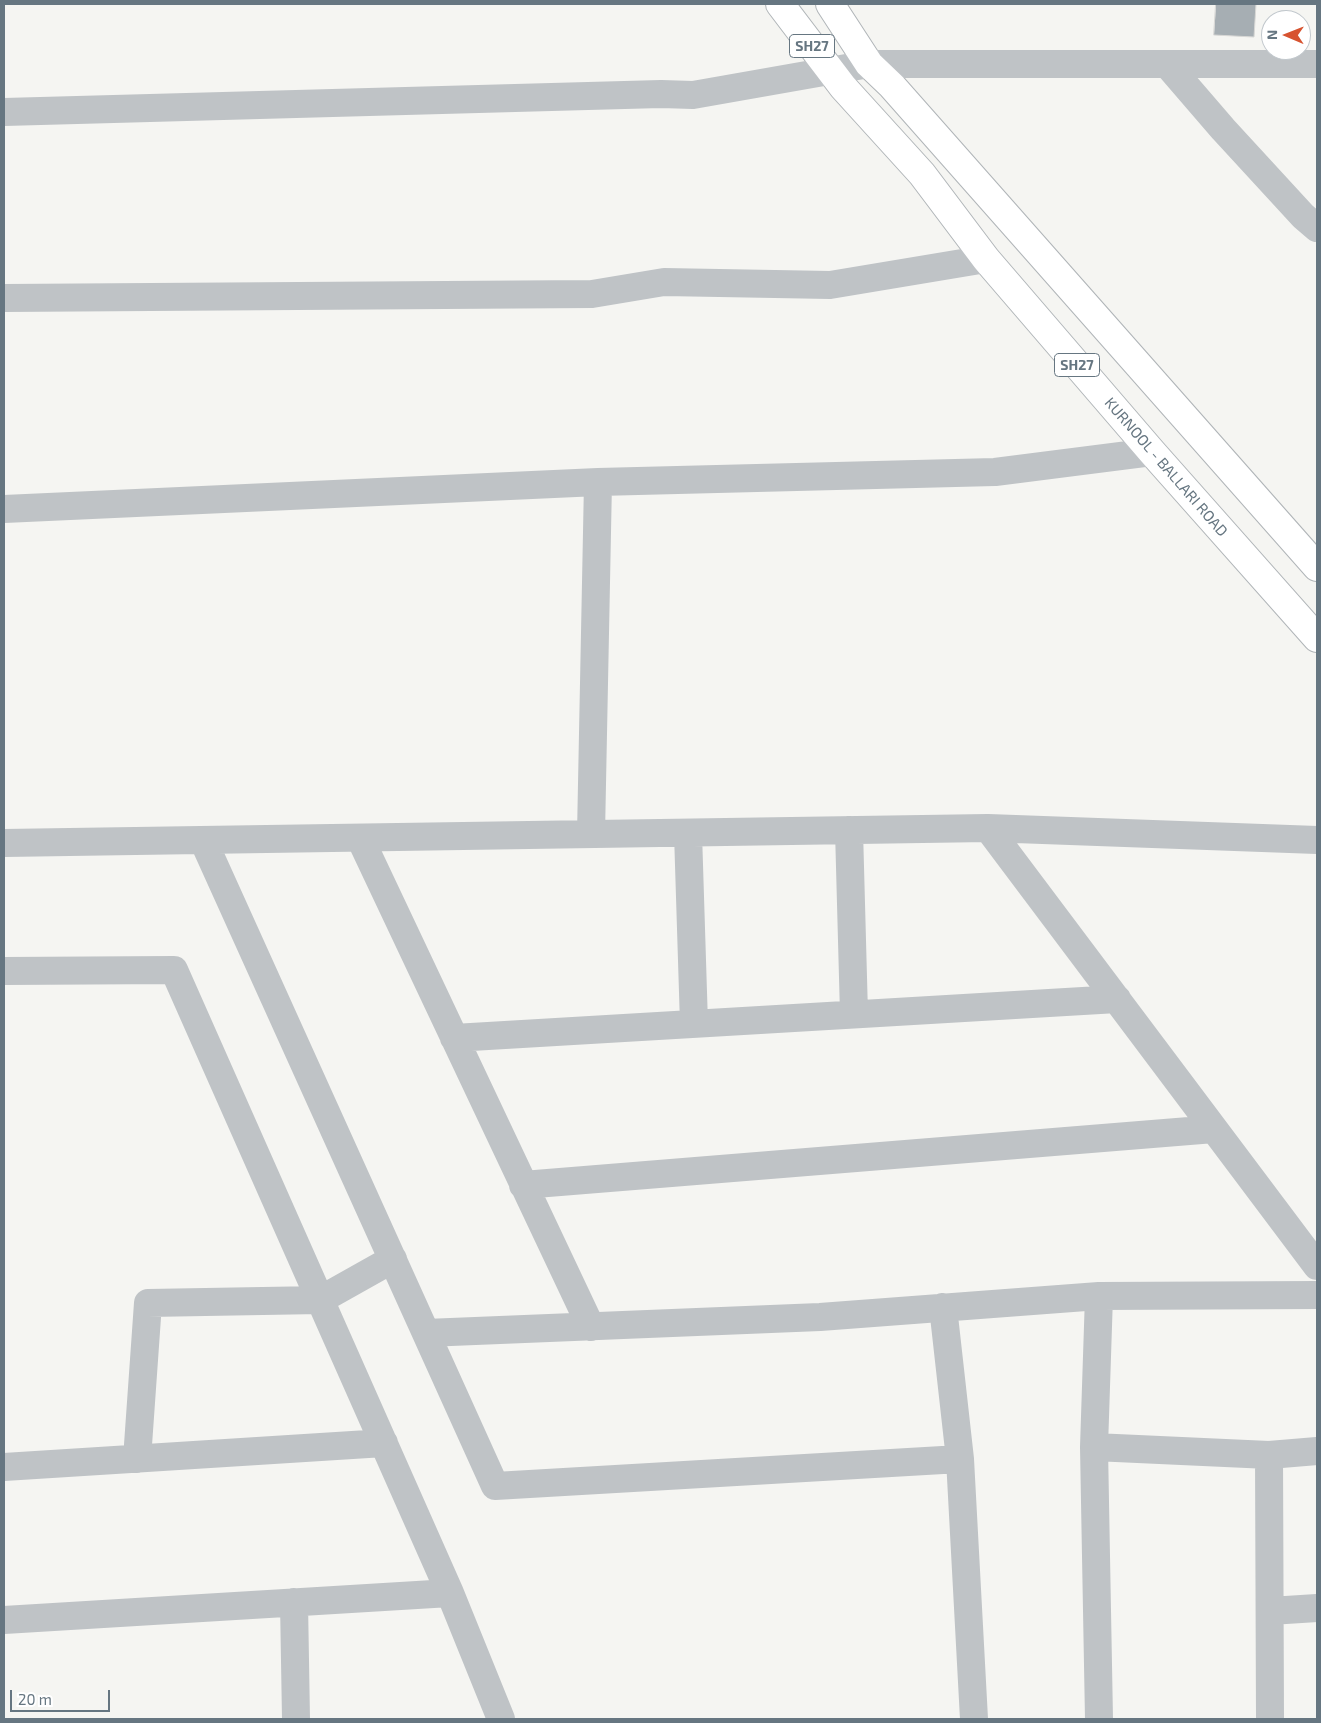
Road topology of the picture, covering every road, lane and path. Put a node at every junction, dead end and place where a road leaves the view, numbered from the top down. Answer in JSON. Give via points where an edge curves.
{"nodes":[{"id":1,"x":780,"y":4,"type":"edge"},
{"id":2,"x":830,"y":4,"type":"edge"},
{"id":3,"x":869,"y":64,"type":"junction"},
{"id":4,"x":1167,"y":64,"type":"junction"},
{"id":5,"x":1317,"y":64,"type":"edge"},
{"id":6,"x":837,"y":79,"type":"junction"},
{"id":7,"x":4,"y":112,"type":"edge"},
{"id":8,"x":1317,"y":228,"type":"edge"},
{"id":9,"x":986,"y":259,"type":"junction"},
{"id":10,"x":4,"y":298,"type":"edge"},
{"id":11,"x":1152,"y":452,"type":"junction"},
{"id":12,"x":598,"y":482,"type":"junction"},
{"id":13,"x":4,"y":509,"type":"edge"},
{"id":14,"x":1317,"y":566,"type":"edge"},
{"id":15,"x":1317,"y":638,"type":"edge"},
{"id":16,"x":988,"y":828,"type":"junction"},
{"id":17,"x":849,"y":830,"type":"junction"},
{"id":18,"x":688,"y":833,"type":"junction"},
{"id":19,"x":591,"y":834,"type":"junction"},
{"id":20,"x":360,"y":838,"type":"junction"},
{"id":21,"x":203,"y":840,"type":"junction"},
{"id":22,"x":1317,"y":840,"type":"edge"},
{"id":23,"x":4,"y":843,"type":"edge"},
{"id":24,"x":4,"y":971,"type":"edge"},
{"id":25,"x":1117,"y":999,"type":"junction"},
{"id":26,"x":854,"y":1014,"type":"junction"},
{"id":27,"x":694,"y":1024,"type":"junction"},
{"id":28,"x":454,"y":1038,"type":"junction"},
{"id":29,"x":1214,"y":1129,"type":"junction"},
{"id":30,"x":523,"y":1185,"type":"junction"},
{"id":31,"x":393,"y":1259,"type":"junction"},
{"id":32,"x":1317,"y":1266,"type":"edge"},
{"id":33,"x":1317,"y":1295,"type":"edge"},
{"id":34,"x":1099,"y":1296,"type":"junction"},
{"id":35,"x":320,"y":1300,"type":"junction"},
{"id":36,"x":944,"y":1308,"type":"junction"},
{"id":37,"x":590,"y":1326,"type":"junction"},
{"id":38,"x":426,"y":1333,"type":"junction"},
{"id":39,"x":384,"y":1443,"type":"junction"},
{"id":40,"x":1094,"y":1448,"type":"junction"},
{"id":41,"x":1317,"y":1451,"type":"edge"},
{"id":42,"x":1269,"y":1455,"type":"junction"},
{"id":43,"x":960,"y":1458,"type":"junction"},
{"id":44,"x":137,"y":1459,"type":"junction"},
{"id":45,"x":4,"y":1467,"type":"edge"},
{"id":46,"x":450,"y":1593,"type":"junction"},
{"id":47,"x":294,"y":1602,"type":"junction"},
{"id":48,"x":1317,"y":1608,"type":"edge"},
{"id":49,"x":1270,"y":1611,"type":"junction"},
{"id":50,"x":4,"y":1620,"type":"edge"},
{"id":51,"x":296,"y":1719,"type":"edge"},
{"id":52,"x":501,"y":1719,"type":"edge"},
{"id":53,"x":974,"y":1719,"type":"edge"},
{"id":54,"x":1099,"y":1719,"type":"edge"},
{"id":55,"x":1270,"y":1719,"type":"edge"}],
"edges":[{"from":1,"to":6,"type":"main road","number":"SH27"},
{"from":2,"to":3,"type":"main road","number":"SH27"},
{"from":3,"to":4,"type":"street"},
{"from":3,"to":6,"type":"street"},
{"from":3,"to":14,"type":"main road","number":"SH27","via":[[892,86]]},
{"from":4,"to":5,"type":"street"},
{"from":4,"to":8,"type":"street"},
{"from":6,"to":7,"type":"street","via":[[693,95]]},
{"from":6,"to":9,"type":"main road","name":"KURNOOL - BALLARI ROAD","number":"SH27","via":[[922,174]]},
{"from":9,"to":10,"type":"street","via":[[830,285],[664,282],[592,294]]},
{"from":9,"to":11,"type":"main road","name":"KURNOOL - BALLARI ROAD","number":"SH27"},
{"from":11,"to":12,"type":"street","via":[[995,472]]},
{"from":11,"to":15,"type":"main road","name":"KURNOOL - BALLARI ROAD","number":"SH27"},
{"from":12,"to":13,"type":"street"},
{"from":12,"to":19,"type":"street"},
{"from":16,"to":17,"type":"street"},
{"from":16,"to":22,"type":"street"},
{"from":16,"to":25,"type":"street"},
{"from":17,"to":18,"type":"street"},
{"from":17,"to":26,"type":"street"},
{"from":18,"to":19,"type":"street"},
{"from":18,"to":27,"type":"street"},
{"from":19,"to":20,"type":"street"},
{"from":20,"to":21,"type":"street"},
{"from":20,"to":28,"type":"street"},
{"from":21,"to":23,"type":"street"},
{"from":21,"to":31,"type":"street"},
{"from":24,"to":35,"type":"street","via":[[174,970]]},
{"from":25,"to":26,"type":"street"},
{"from":25,"to":29,"type":"street"},
{"from":26,"to":27,"type":"street"},
{"from":27,"to":28,"type":"street"},
{"from":28,"to":30,"type":"street"},
{"from":29,"to":30,"type":"street"},
{"from":29,"to":32,"type":"street"},
{"from":30,"to":37,"type":"street"},
{"from":31,"to":35,"type":"street"},
{"from":31,"to":38,"type":"street"},
{"from":33,"to":34,"type":"street"},
{"from":34,"to":36,"type":"street"},
{"from":34,"to":40,"type":"street"},
{"from":35,"to":39,"type":"street"},
{"from":35,"to":44,"type":"street","via":[[148,1303]]},
{"from":36,"to":37,"type":"street","via":[[820,1317]]},
{"from":36,"to":43,"type":"street"},
{"from":37,"to":38,"type":"street"},
{"from":38,"to":43,"type":"street","via":[[495,1486]]},
{"from":39,"to":44,"type":"street"},
{"from":39,"to":46,"type":"street"},
{"from":40,"to":42,"type":"street"},
{"from":40,"to":54,"type":"street"},
{"from":41,"to":42,"type":"street"},
{"from":42,"to":49,"type":"street"},
{"from":43,"to":53,"type":"street"},
{"from":44,"to":45,"type":"street"},
{"from":46,"to":47,"type":"street"},
{"from":46,"to":52,"type":"street"},
{"from":47,"to":50,"type":"street"},
{"from":47,"to":51,"type":"street"},
{"from":48,"to":49,"type":"street"},
{"from":49,"to":55,"type":"street"}]}
